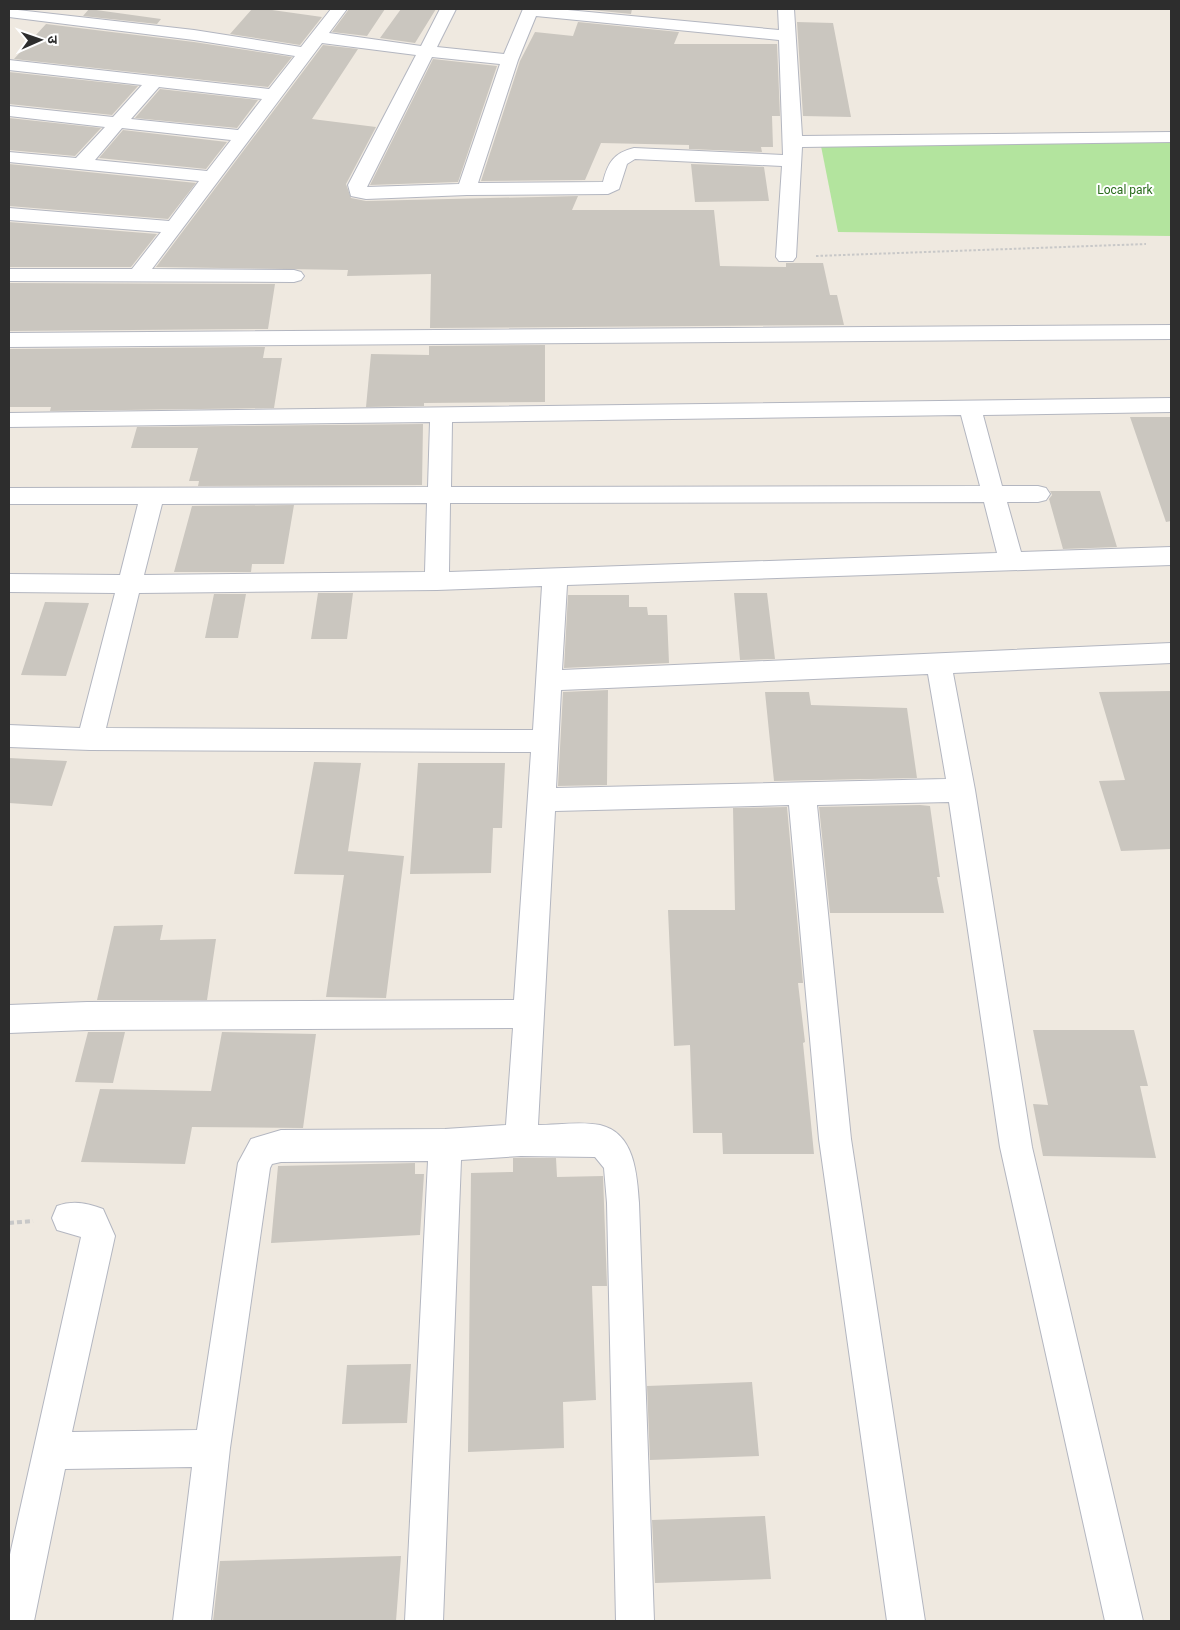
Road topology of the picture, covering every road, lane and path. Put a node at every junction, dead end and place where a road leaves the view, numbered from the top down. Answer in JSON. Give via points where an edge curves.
{"nodes":[{"id":1,"x":340,"y":9,"type":"edge"},
{"id":2,"x":448,"y":9,"type":"edge"},
{"id":3,"x":786,"y":9,"type":"edge"},
{"id":4,"x":531,"y":10,"type":"edge"},
{"id":5,"x":9,"y":12,"type":"edge"},
{"id":6,"x":637,"y":15,"type":"edge"},
{"id":7,"x":788,"y":36,"type":"junction"},
{"id":8,"x":318,"y":37,"type":"junction"},
{"id":9,"x":424,"y":51,"type":"junction"},
{"id":10,"x":306,"y":53,"type":"junction"},
{"id":11,"x":510,"y":60,"type":"junction"},
{"id":12,"x":9,"y":65,"type":"edge"},
{"id":13,"x":155,"y":81,"type":"junction"},
{"id":14,"x":275,"y":95,"type":"junction"},
{"id":15,"x":9,"y":112,"type":"edge"},
{"id":16,"x":118,"y":123,"type":"junction"},
{"id":17,"x":243,"y":136,"type":"junction"},
{"id":18,"x":1171,"y":137,"type":"edge"},
{"id":19,"x":792,"y":152,"type":"junction"},
{"id":20,"x":9,"y":156,"type":"edge"},
{"id":21,"x":82,"y":163,"type":"junction"},
{"id":22,"x":213,"y":177,"type":"junction"},
{"id":23,"x":467,"y":189,"type":"junction"},
{"id":24,"x":9,"y":214,"type":"edge"},
{"id":25,"x":175,"y":227,"type":"junction"},
{"id":26,"x":1146,"y":244,"type":"dead end"},
{"id":27,"x":786,"y":257,"type":"joint"},
{"id":28,"x":9,"y":275,"type":"edge"},
{"id":29,"x":137,"y":276,"type":"junction"},
{"id":30,"x":294,"y":276,"type":"dead end"},
{"id":31,"x":1171,"y":332,"type":"edge"},
{"id":32,"x":9,"y":340,"type":"edge"},
{"id":33,"x":1171,"y":405,"type":"edge"},
{"id":34,"x":970,"y":408,"type":"junction"},
{"id":35,"x":441,"y":415,"type":"junction"},
{"id":36,"x":9,"y":420,"type":"edge"},
{"id":37,"x":993,"y":494,"type":"junction"},
{"id":38,"x":1038,"y":494,"type":"dead end"},
{"id":39,"x":438,"y":495,"type":"junction"},
{"id":40,"x":9,"y":496,"type":"edge"},
{"id":41,"x":152,"y":496,"type":"junction"},
{"id":42,"x":1171,"y":556,"type":"edge"},
{"id":43,"x":1010,"y":560,"type":"junction"},
{"id":44,"x":555,"y":578,"type":"junction"},
{"id":45,"x":437,"y":581,"type":"junction"},
{"id":46,"x":9,"y":582,"type":"edge"},
{"id":47,"x":130,"y":584,"type":"junction"},
{"id":48,"x":1171,"y":653,"type":"edge"},
{"id":49,"x":938,"y":664,"type":"junction"},
{"id":50,"x":549,"y":681,"type":"junction"},
{"id":51,"x":9,"y":736,"type":"edge"},
{"id":52,"x":90,"y":739,"type":"junction"},
{"id":53,"x":545,"y":741,"type":"junction"},
{"id":54,"x":961,"y":790,"type":"junction"},
{"id":55,"x":802,"y":794,"type":"junction"},
{"id":56,"x":542,"y":800,"type":"junction"},
{"id":57,"x":529,"y":1014,"type":"junction"},
{"id":58,"x":9,"y":1019,"type":"edge"},
{"id":59,"x":521,"y":1140,"type":"junction"},
{"id":60,"x":446,"y":1145,"type":"junction"},
{"id":61,"x":70,"y":1218,"type":"dead end"},
{"id":62,"x":212,"y":1448,"type":"junction"},
{"id":63,"x":50,"y":1451,"type":"junction"},
{"id":64,"x":15,"y":1621,"type":"edge"},
{"id":65,"x":192,"y":1621,"type":"edge"},
{"id":66,"x":424,"y":1621,"type":"edge"},
{"id":67,"x":635,"y":1621,"type":"edge"},
{"id":68,"x":906,"y":1621,"type":"edge"},
{"id":69,"x":1124,"y":1621,"type":"edge"}],
"edges":[{"from":1,"to":8,"type":"street"},
{"from":2,"to":9,"type":"street"},
{"from":3,"to":7,"type":"street"},
{"from":4,"to":6,"type":"street"},
{"from":4,"to":11,"type":"street"},
{"from":5,"to":10,"type":"street","via":[[194,35]]},
{"from":6,"to":7,"type":"street"},
{"from":7,"to":19,"type":"street"},
{"from":8,"to":9,"type":"street"},
{"from":8,"to":10,"type":"street"},
{"from":9,"to":11,"type":"street"},
{"from":9,"to":23,"type":"street","via":[[356,190],[366,193]]},
{"from":10,"to":14,"type":"street"},
{"from":11,"to":23,"type":"street"},
{"from":12,"to":13,"type":"street"},
{"from":13,"to":14,"type":"street"},
{"from":13,"to":16,"type":"street"},
{"from":14,"to":17,"type":"street"},
{"from":15,"to":16,"type":"street"},
{"from":16,"to":17,"type":"street"},
{"from":16,"to":21,"type":"street"},
{"from":17,"to":22,"type":"street"},
{"from":18,"to":19,"type":"street"},
{"from":19,"to":23,"type":"street","via":[[634,153],[618,160],[612,186],[608,188]]},
{"from":19,"to":27,"type":"street"},
{"from":20,"to":21,"type":"street"},
{"from":21,"to":22,"type":"street"},
{"from":22,"to":25,"type":"street"},
{"from":24,"to":25,"type":"street"},
{"from":25,"to":29,"type":"street"},
{"from":26,"to":27,"type":"path"},
{"from":28,"to":29,"type":"street"},
{"from":29,"to":30,"type":"street"},
{"from":31,"to":32,"type":"street"},
{"from":33,"to":34,"type":"street"},
{"from":34,"to":35,"type":"street"},
{"from":34,"to":37,"type":"street"},
{"from":35,"to":36,"type":"street"},
{"from":35,"to":39,"type":"street"},
{"from":37,"to":38,"type":"street"},
{"from":37,"to":39,"type":"street"},
{"from":37,"to":43,"type":"street"},
{"from":39,"to":41,"type":"street"},
{"from":39,"to":45,"type":"street"},
{"from":40,"to":41,"type":"street"},
{"from":41,"to":47,"type":"street"},
{"from":42,"to":43,"type":"street"},
{"from":43,"to":44,"type":"street"},
{"from":44,"to":45,"type":"street"},
{"from":44,"to":50,"type":"street"},
{"from":45,"to":47,"type":"street"},
{"from":46,"to":47,"type":"street"},
{"from":47,"to":52,"type":"street"},
{"from":48,"to":49,"type":"street"},
{"from":49,"to":50,"type":"street"},
{"from":49,"to":54,"type":"street"},
{"from":50,"to":53,"type":"street"},
{"from":51,"to":52,"type":"street"},
{"from":52,"to":53,"type":"street"},
{"from":53,"to":56,"type":"street"},
{"from":54,"to":55,"type":"street"},
{"from":54,"to":69,"type":"street","via":[[1016,1147]]},
{"from":55,"to":56,"type":"street"},
{"from":55,"to":68,"type":"street","via":[[835,1139]]},
{"from":56,"to":57,"type":"street"},
{"from":57,"to":58,"type":"street"},
{"from":57,"to":59,"type":"street"},
{"from":59,"to":60,"type":"street"},
{"from":59,"to":67,"type":"street","via":[[600,1141],[611,1146],[620,1164]]},
{"from":60,"to":62,"type":"street","via":[[281,1146],[262,1150],[254,1163]]},
{"from":60,"to":66,"type":"street"},
{"from":61,"to":63,"type":"street","via":[[91,1220],[98,1236]]},
{"from":62,"to":63,"type":"street"},
{"from":62,"to":65,"type":"street"},
{"from":63,"to":64,"type":"street"}]}
